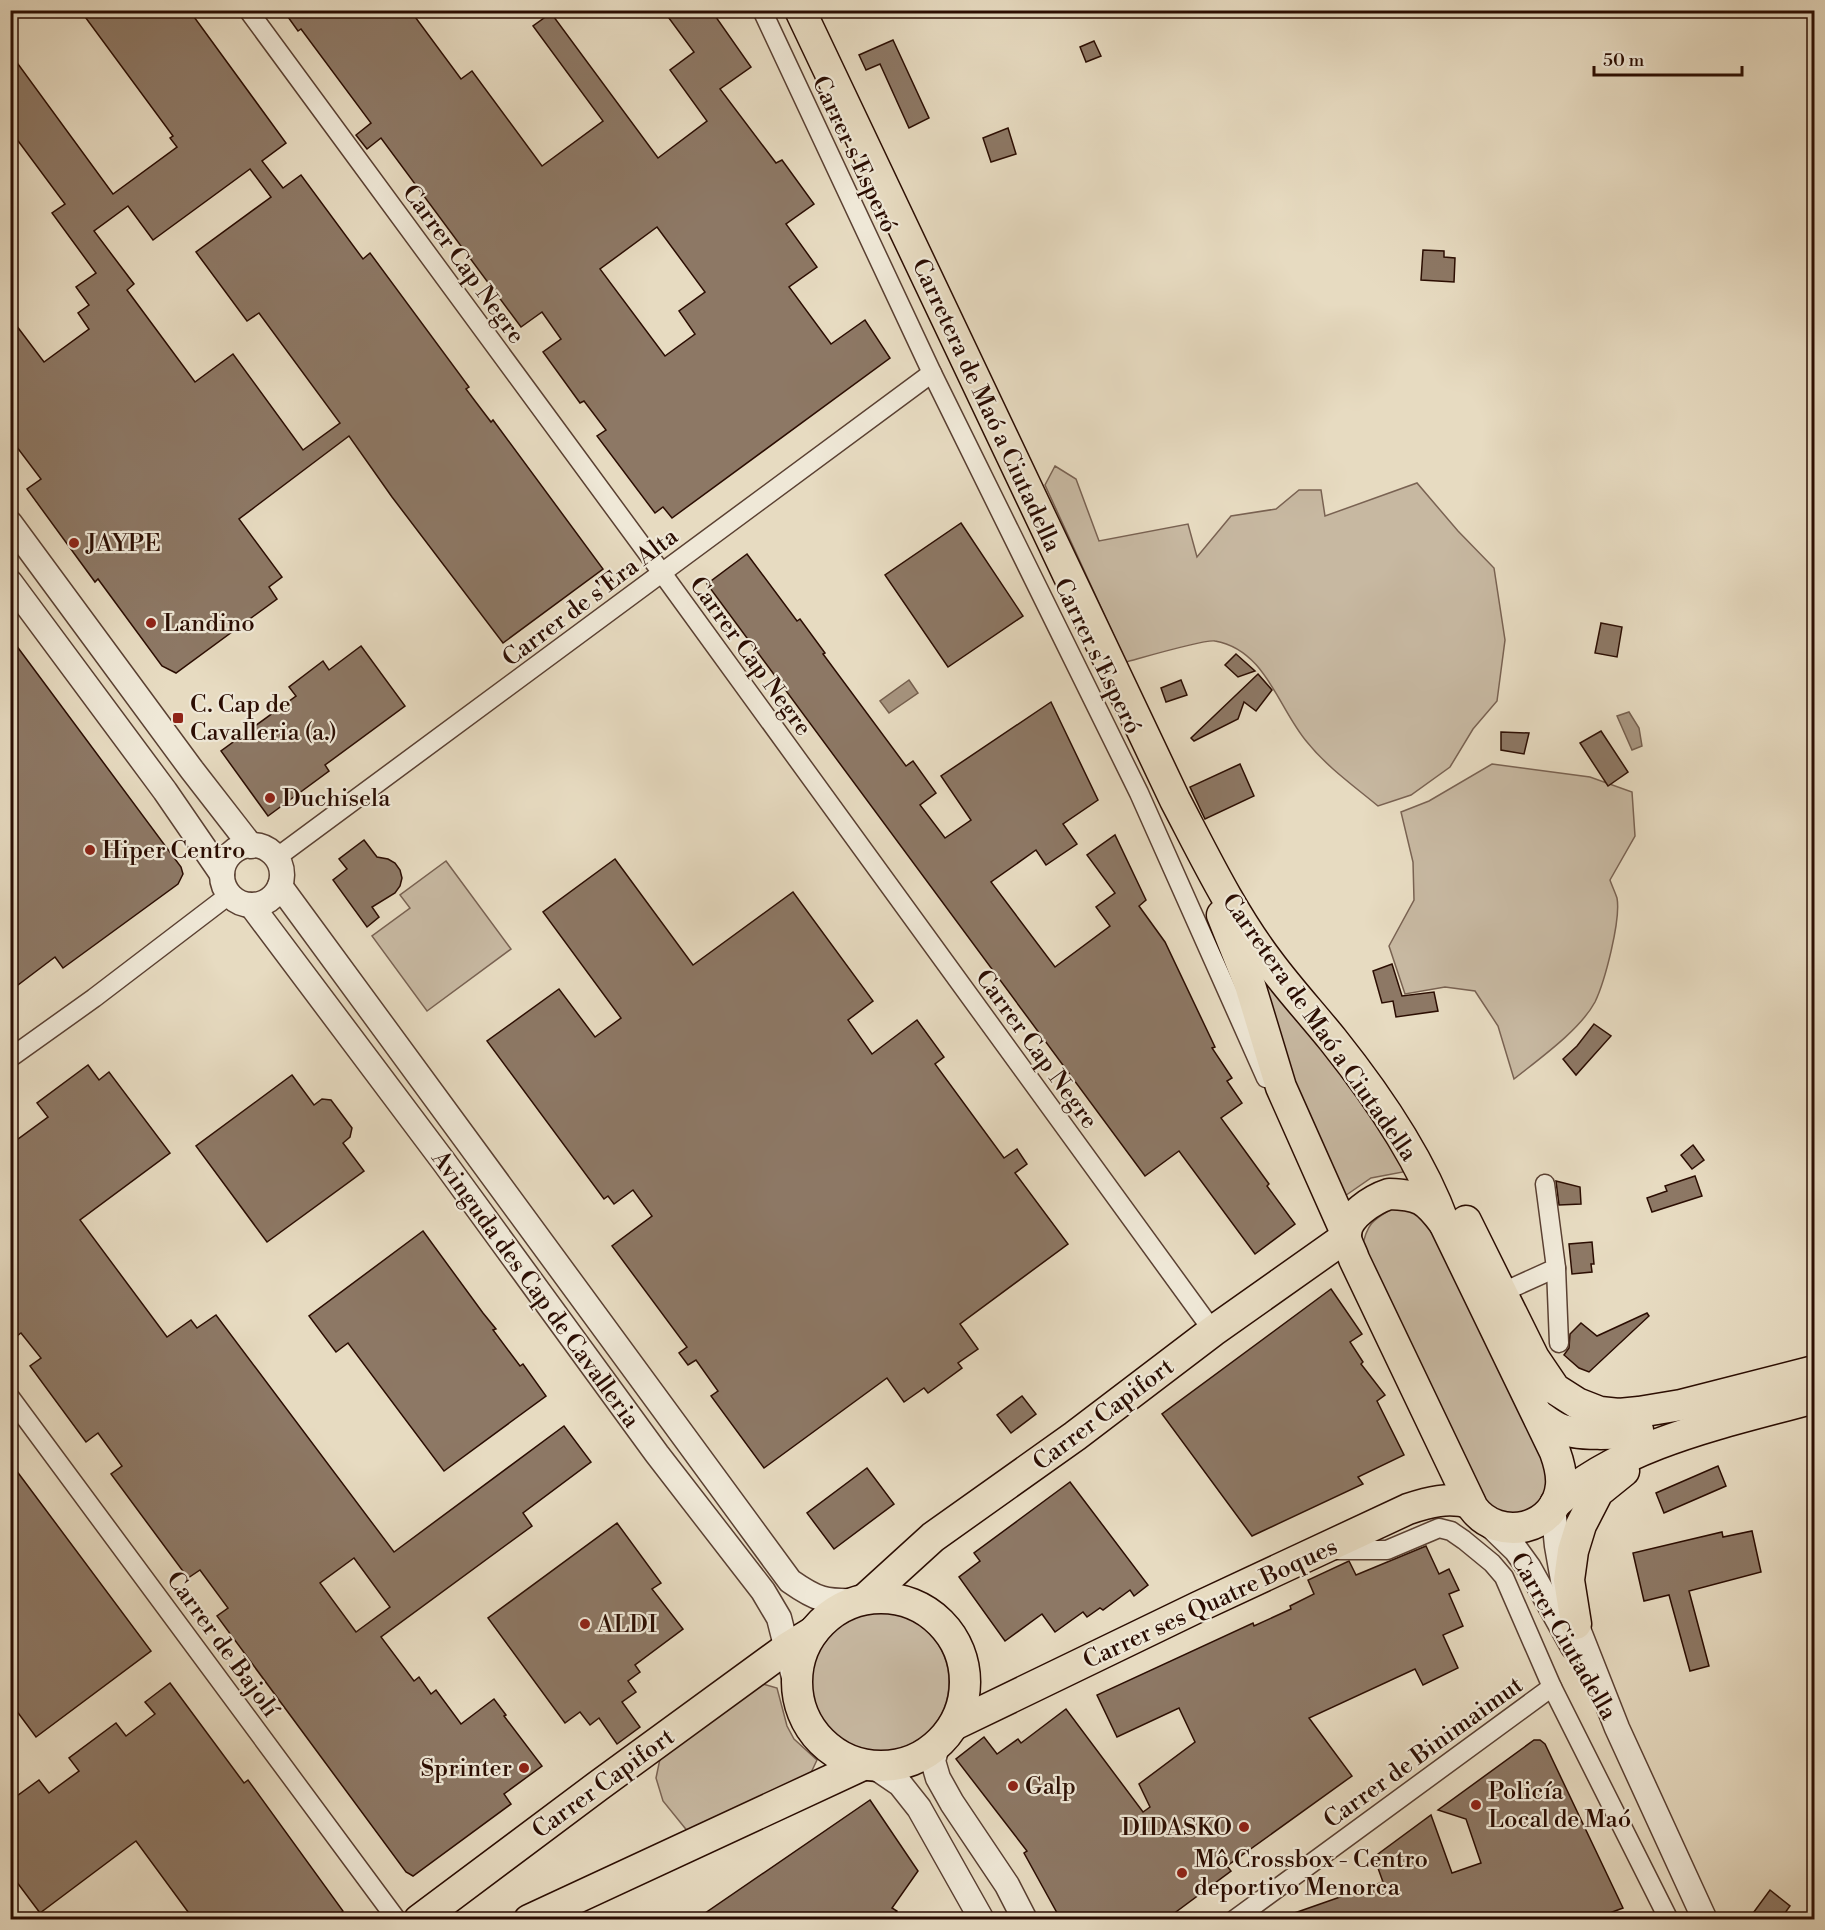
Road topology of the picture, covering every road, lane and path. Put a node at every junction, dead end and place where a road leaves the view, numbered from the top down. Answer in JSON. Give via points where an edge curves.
{"nodes":[{"id":1,"x":248,"y":10,"type":"edge"},
{"id":2,"x":762,"y":10,"type":"edge"},
{"id":3,"x":800,"y":10,"type":"edge"},
{"id":4,"x":932,"y":373,"type":"junction"},
{"id":5,"x":10,"y":523,"type":"edge"},
{"id":6,"x":662,"y":573,"type":"junction"},
{"id":7,"x":10,"y":582,"type":"edge"},
{"id":8,"x":1175,"y":800,"type":"junction"},
{"id":9,"x":251,"y":846,"type":"junction"},
{"id":10,"x":276,"y":858,"type":"junction"},
{"id":11,"x":225,"y":885,"type":"junction"},
{"id":12,"x":280,"y":886,"type":"junction"},
{"id":13,"x":250,"y":905,"type":"junction"},
{"id":14,"x":1333,"y":1041,"type":"junction"},
{"id":15,"x":10,"y":1058,"type":"edge"},
{"id":16,"x":1312,"y":1159,"type":"junction"},
{"id":17,"x":1545,"y":1184,"type":"dead end"},
{"id":18,"x":1444,"y":1223,"type":"junction"},
{"id":19,"x":1346,"y":1235,"type":"junction"},
{"id":20,"x":1556,"y":1268,"type":"junction"},
{"id":21,"x":1503,"y":1292,"type":"junction"},
{"id":22,"x":1213,"y":1331,"type":"junction"},
{"id":23,"x":1558,"y":1343,"type":"dead end"},
{"id":24,"x":1815,"y":1371,"type":"edge"},
{"id":25,"x":1815,"y":1381,"type":"edge"},
{"id":26,"x":10,"y":1397,"type":"edge"},
{"id":27,"x":1815,"y":1398,"type":"edge"},
{"id":28,"x":1538,"y":1415,"type":"junction"},
{"id":29,"x":1708,"y":1428,"type":"junction"},
{"id":30,"x":1554,"y":1505,"type":"junction"},
{"id":31,"x":1477,"y":1511,"type":"junction"},
{"id":32,"x":1323,"y":1550,"type":"junction"},
{"id":33,"x":862,"y":1599,"type":"junction"},
{"id":34,"x":1576,"y":1624,"type":"junction"},
{"id":35,"x":813,"y":1632,"type":"junction"},
{"id":36,"x":787,"y":1648,"type":"junction"},
{"id":37,"x":796,"y":1685,"type":"junction"},
{"id":38,"x":1552,"y":1687,"type":"junction"},
{"id":39,"x":1617,"y":1728,"type":"junction"},
{"id":40,"x":945,"y":1736,"type":"junction"},
{"id":41,"x":869,"y":1766,"type":"junction"},
{"id":42,"x":579,"y":1907,"type":"edge"},
{"id":43,"x":397,"y":1920,"type":"edge"},
{"id":44,"x":419,"y":1920,"type":"edge"},
{"id":45,"x":529,"y":1920,"type":"edge"},
{"id":46,"x":982,"y":1920,"type":"edge"},
{"id":47,"x":1025,"y":1920,"type":"edge"},
{"id":48,"x":1234,"y":1920,"type":"edge"},
{"id":49,"x":1669,"y":1920,"type":"edge"},
{"id":50,"x":1705,"y":1920,"type":"edge"}],
"edges":[{"from":1,"to":6,"type":"street","name":"Carrer Cap Negre"},
{"from":2,"to":4,"type":"street","name":"Carrer s'Esperó"},
{"from":3,"to":8,"type":"main road","name":"Carretera de Maó a Ciutadella"},
{"from":4,"to":6,"type":"street","name":"Carrer de s'Era Alta"},
{"from":4,"to":16,"type":"street","name":"Carrer s'Esperó","via":[[1138,793],[1277,1102]]},
{"from":5,"to":9,"type":"street"},
{"from":6,"to":10,"type":"street","name":"Carrer de s'Era Alta"},
{"from":6,"to":22,"type":"street","name":"Carrer Cap Negre"},
{"from":7,"to":11,"type":"street","via":[[159,782],[207,850]]},
{"from":8,"to":14,"type":"main road","name":"Carretera de Maó a Ciutadella","via":[[1238,918]]},
{"from":8,"to":16,"type":"main road","name":"Carretera de Maó a Ciutadella","via":[[1250,985],[1281,1087]]},
{"from":9,"to":10,"type":"street","via":[[270,851]]},
{"from":9,"to":11,"type":"street","via":[[234,851],[228,858]]},
{"from":10,"to":12,"type":"street","via":[[281,867]]},
{"from":11,"to":13,"type":"street","via":[[236,901]]},
{"from":11,"to":15,"type":"street","via":[[94,998]]},
{"from":12,"to":13,"type":"street","via":[[270,900]]},
{"from":12,"to":33,"type":"street","name":"Avinguda des Cap de Cavalleria","via":[[790,1581],[822,1600]]},
{"from":13,"to":36,"type":"street","name":"Avinguda des Cap de Cavalleria","via":[[763,1591],[779,1618]]},
{"from":14,"to":18,"type":"main road","name":"Carretera de Maó a Ciutadella","via":[[1391,1120],[1434,1195]]},
{"from":14,"to":21,"type":"main road","via":[[1374,1081],[1435,1166]]},
{"from":16,"to":19,"type":"main road","name":"Carretera de Maó a Ciutadella"},
{"from":17,"to":20,"type":"street"},
{"from":18,"to":19,"type":"main road","via":[[1422,1199],[1389,1194],[1372,1200],[1355,1216]]},
{"from":18,"to":28,"type":"main road"},
{"from":19,"to":22,"type":"main road","name":"Carrer Capifort"},
{"from":19,"to":31,"type":"main road","name":"Carretera de Maó a Ciutadella"},
{"from":20,"to":21,"type":"street"},
{"from":20,"to":23,"type":"street"},
{"from":21,"to":24,"type":"main road","via":[[1534,1358],[1555,1389],[1600,1412],[1659,1410]]},
{"from":22,"to":33,"type":"main road","name":"Carrer Capifort","via":[[933,1538]]},
{"from":25,"to":28,"type":"main road","via":[[1630,1432],[1560,1430]]},
{"from":26,"to":43,"type":"street","name":"Carrer de Bajolí"},
{"from":27,"to":29,"type":"main road"},
{"from":28,"to":30,"type":"main road","via":[[1560,1468],[1561,1483]]},
{"from":29,"to":30,"type":"main road","name":"Carrer ses Quatre Boques","via":[[1595,1473]]},
{"from":29,"to":34,"type":"main road","via":[[1646,1456],[1598,1492],[1581,1525],[1569,1581]]},
{"from":30,"to":31,"type":"main road","name":"Carrer ses Quatre Boques","via":[[1535,1524],[1514,1529],[1497,1526]]},
{"from":30,"to":34,"type":"street","name":"Carrer Ciutadella","via":[[1563,1580]]},
{"from":31,"to":32,"type":"main road","name":"Carrer ses Quatre Boques","via":[[1457,1500],[1426,1503]]},
{"from":31,"to":39,"type":"street","name":"Carrer Ciutadella","via":[[1529,1568]]},
{"from":32,"to":38,"type":"street","via":[[1387,1550],[1439,1528],[1451,1532],[1504,1577]]},
{"from":32,"to":40,"type":"main road","name":"Carrer ses Quatre Boques","via":[[1198,1607]]},
{"from":33,"to":35,"type":"main road","via":[[832,1613]]},
{"from":33,"to":40,"type":"main road","via":[[891,1598],[913,1604],[933,1615],[949,1631],[960,1651],[965,1674],[964,1700]]},
{"from":34,"to":39,"type":"street","name":"Carrer Ciutadella"},
{"from":35,"to":36,"type":"main road","name":"Carrer Capifort"},
{"from":35,"to":37,"type":"main road","via":[[801,1655]]},
{"from":36,"to":37,"type":"street","name":"Avinguda des Cap de Cavalleria"},
{"from":36,"to":44,"type":"main road","name":"Carrer Capifort"},
{"from":37,"to":41,"type":"main road","via":[[807,1724],[823,1744],[843,1758]]},
{"from":38,"to":48,"type":"street","name":"Carrer de Binimaimut"},
{"from":38,"to":49,"type":"street"},
{"from":39,"to":50,"type":"street","name":"Carrer Ciutadella"},
{"from":40,"to":41,"type":"main road","via":[[923,1756],[908,1763]]},
{"from":40,"to":47,"type":"street","via":[[933,1761],[938,1778]]},
{"from":41,"to":42,"type":"main road"},
{"from":41,"to":46,"type":"street","via":[[900,1784],[919,1808]]},
{"from":42,"to":45,"type":"main road"}]}
